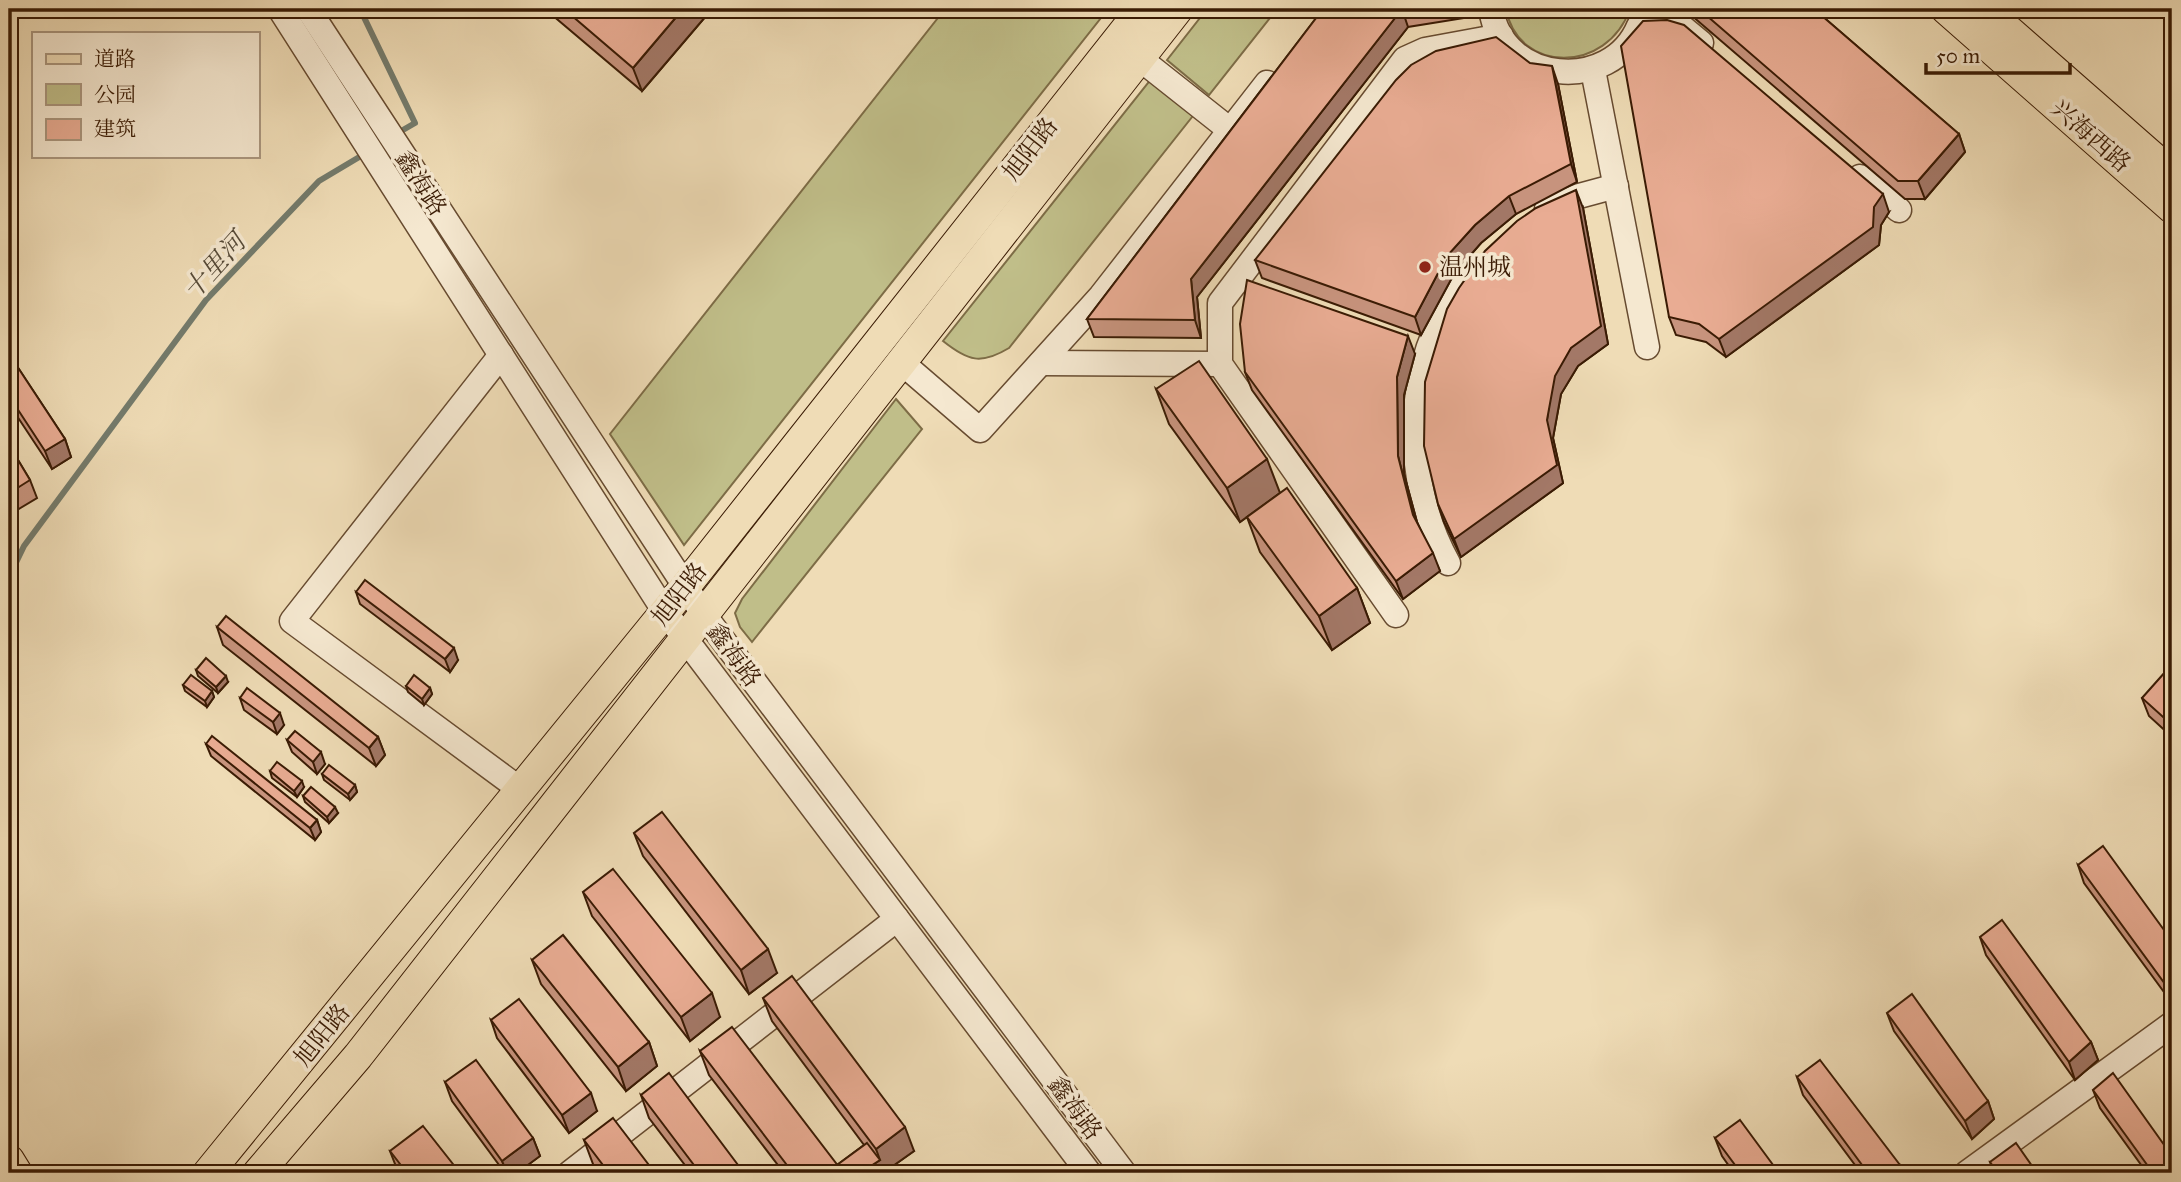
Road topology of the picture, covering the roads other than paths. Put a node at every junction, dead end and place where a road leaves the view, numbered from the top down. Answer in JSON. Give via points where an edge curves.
{"nodes":[{"id":1,"x":280,"y":9,"type":"edge"},
{"id":2,"x":308,"y":9,"type":"edge"},
{"id":3,"x":1142,"y":9,"type":"edge"},
{"id":4,"x":1178,"y":9,"type":"edge"},
{"id":5,"x":1491,"y":9,"type":"edge"},
{"id":6,"x":1946,"y":9,"type":"edge"},
{"id":7,"x":1984,"y":9,"type":"edge"},
{"id":8,"x":1645,"y":11,"type":"edge"},
{"id":9,"x":1501,"y":36,"type":"junction"},
{"id":10,"x":1139,"y":58,"type":"junction"},
{"id":11,"x":1286,"y":59,"type":"edge"},
{"id":12,"x":1723,"y":62,"type":"edge"},
{"id":13,"x":1593,"y":70,"type":"junction"},
{"id":14,"x":1230,"y":130,"type":"junction"},
{"id":15,"x":1837,"y":158,"type":"edge"},
{"id":16,"x":2172,"y":174,"type":"edge"},
{"id":17,"x":1616,"y":186,"type":"junction"},
{"id":18,"x":2172,"y":208,"type":"edge"},
{"id":19,"x":1899,"y":210,"type":"dead end"},
{"id":20,"x":1523,"y":224,"type":"edge"},
{"id":21,"x":1481,"y":262,"type":"edge"},
{"id":22,"x":1235,"y":284,"type":"junction"},
{"id":23,"x":1261,"y":292,"type":"edge"},
{"id":24,"x":1403,"y":340,"type":"edge"},
{"id":25,"x":1647,"y":347,"type":"dead end"},
{"id":26,"x":1429,"y":349,"type":"junction"},
{"id":27,"x":501,"y":355,"type":"junction"},
{"id":28,"x":901,"y":362,"type":"junction"},
{"id":29,"x":1041,"y":363,"type":"junction"},
{"id":30,"x":1220,"y":364,"type":"junction"},
{"id":31,"x":1448,"y":563,"type":"dead end"},
{"id":32,"x":684,"y":587,"type":"junction"},
{"id":33,"x":665,"y":612,"type":"junction"},
{"id":34,"x":704,"y":615,"type":"junction"},
{"id":35,"x":1396,"y":615,"type":"dead end"},
{"id":36,"x":684,"y":637,"type":"junction"},
{"id":37,"x":520,"y":790,"type":"junction"},
{"id":38,"x":897,"y":919,"type":"junction"},
{"id":39,"x":2172,"y":1024,"type":"edge"},
{"id":40,"x":232,"y":1144,"type":"junction"},
{"id":41,"x":9,"y":1160,"type":"edge"},
{"id":42,"x":18,"y":1173,"type":"edge"},
{"id":43,"x":202,"y":1173,"type":"edge"},
{"id":44,"x":208,"y":1173,"type":"edge"},
{"id":45,"x":258,"y":1173,"type":"edge"},
{"id":46,"x":569,"y":1173,"type":"edge"},
{"id":47,"x":1088,"y":1173,"type":"edge"},
{"id":48,"x":1124,"y":1173,"type":"edge"},
{"id":49,"x":1967,"y":1173,"type":"edge"}],
"edges":[{"from":1,"to":27,"type":"street","name":"鑫海路"},
{"from":2,"to":32,"type":"street","name":"鑫海路"},
{"from":3,"to":32,"type":"main road","name":"旭阳路"},
{"from":4,"to":10,"type":"main road","name":"旭阳路"},
{"from":5,"to":9,"type":"street"},
{"from":6,"to":18,"type":"main road","name":"兴海西路"},
{"from":7,"to":16,"type":"main road","name":"兴海西路"},
{"from":8,"to":12,"type":"street","via":[[1672,19]]},
{"from":8,"to":13,"type":"street","via":[[1634,37],[1616,57]]},
{"from":9,"to":13,"type":"street","via":[[1517,55],[1540,68],[1566,74]]},
{"from":9,"to":22,"type":"street","via":[[1424,50],[1405,59]]},
{"from":10,"to":14,"type":"street"},
{"from":10,"to":28,"type":"main road","name":"旭阳路"},
{"from":11,"to":14,"type":"street"},
{"from":13,"to":17,"type":"street"},
{"from":14,"to":29,"type":"street","via":[[1101,296]]},
{"from":15,"to":19,"type":"street"},
{"from":17,"to":20,"type":"street","via":[[1559,204]]},
{"from":17,"to":25,"type":"street"},
{"from":21,"to":26,"type":"street","via":[[1458,290]]},
{"from":22,"to":23,"type":"street"},
{"from":22,"to":30,"type":"street","via":[[1220,303]]},
{"from":24,"to":26,"type":"street"},
{"from":26,"to":31,"type":"street","via":[[1416,413],[1417,471],[1437,544]]},
{"from":27,"to":33,"type":"street","name":"鑫海路"},
{"from":27,"to":37,"type":"street","via":[[292,621]]},
{"from":28,"to":29,"type":"street","via":[[980,430]]},
{"from":28,"to":34,"type":"main road","name":"旭阳路"},
{"from":29,"to":30,"type":"street"},
{"from":30,"to":35,"type":"street"},
{"from":32,"to":33,"type":"main road","name":"旭阳路"},
{"from":32,"to":34,"type":"street","name":"鑫海路"},
{"from":33,"to":36,"type":"street","name":"鑫海路"},
{"from":33,"to":37,"type":"main road","name":"旭阳路"},
{"from":34,"to":36,"type":"main road","name":"旭阳路"},
{"from":34,"to":48,"type":"street","name":"鑫海路"},
{"from":36,"to":38,"type":"street","name":"鑫海路"},
{"from":36,"to":45,"type":"main road","name":"旭阳路","via":[[358,1056]]},
{"from":37,"to":40,"type":"main road","name":"旭阳路"},
{"from":38,"to":46,"type":"street"},
{"from":38,"to":47,"type":"street","name":"鑫海路"},
{"from":39,"to":49,"type":"street"},
{"from":40,"to":43,"type":"main road"},
{"from":40,"to":44,"type":"main road","name":"旭阳路"},
{"from":41,"to":42,"type":"main road"}]}
